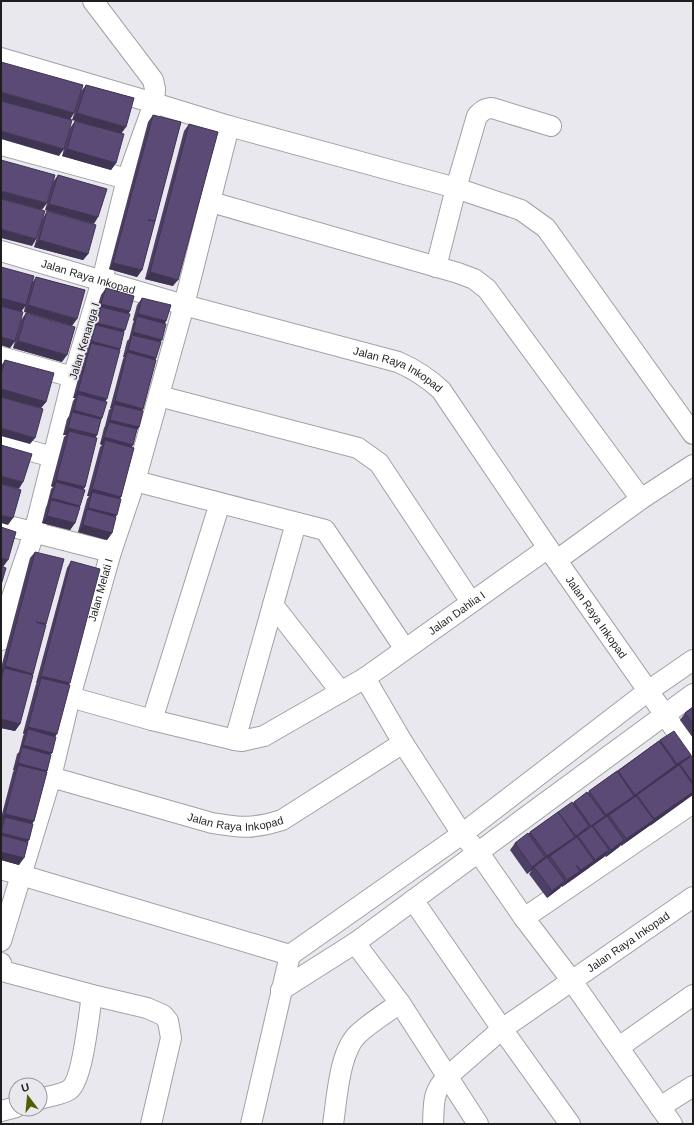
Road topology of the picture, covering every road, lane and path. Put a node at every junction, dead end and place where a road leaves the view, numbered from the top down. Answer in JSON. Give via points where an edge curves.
{"nodes":[{"id":1,"x":93,"y":1,"type":"edge"},
{"id":2,"x":1,"y":58,"type":"edge"},
{"id":3,"x":154,"y":103,"type":"junction"},
{"id":4,"x":229,"y":126,"type":"junction"},
{"id":5,"x":551,"y":126,"type":"dead end"},
{"id":6,"x":1,"y":145,"type":"edge"},
{"id":7,"x":127,"y":179,"type":"junction"},
{"id":8,"x":456,"y":188,"type":"junction"},
{"id":9,"x":211,"y":202,"type":"junction"},
{"id":10,"x":1,"y":251,"type":"edge"},
{"id":11,"x":436,"y":266,"type":"junction"},
{"id":12,"x":102,"y":280,"type":"junction"},
{"id":13,"x":184,"y":304,"type":"junction"},
{"id":14,"x":1,"y":357,"type":"edge"},
{"id":15,"x":73,"y":377,"type":"junction"},
{"id":16,"x":158,"y":396,"type":"junction"},
{"id":17,"x":692,"y":433,"type":"edge"},
{"id":18,"x":1,"y":443,"type":"edge"},
{"id":19,"x":52,"y":457,"type":"junction"},
{"id":20,"x":693,"y":465,"type":"edge"},
{"id":21,"x":135,"y":481,"type":"junction"},
{"id":22,"x":641,"y":499,"type":"junction"},
{"id":23,"x":220,"y":503,"type":"junction"},
{"id":24,"x":296,"y":523,"type":"junction"},
{"id":25,"x":1,"y":524,"type":"edge"},
{"id":26,"x":34,"y":533,"type":"junction"},
{"id":27,"x":111,"y":552,"type":"junction"},
{"id":28,"x":552,"y":554,"type":"junction"},
{"id":29,"x":470,"y":602,"type":"junction"},
{"id":30,"x":273,"y":605,"type":"junction"},
{"id":31,"x":5,"y":608,"type":"edge"},
{"id":32,"x":1,"y":640,"type":"edge"},
{"id":33,"x":405,"y":649,"type":"junction"},
{"id":34,"x":693,"y":660,"type":"edge"},
{"id":35,"x":365,"y":678,"type":"junction"},
{"id":36,"x":341,"y":692,"type":"junction"},
{"id":37,"x":648,"y":692,"type":"junction"},
{"id":38,"x":693,"y":694,"type":"edge"},
{"id":39,"x":70,"y":697,"type":"junction"},
{"id":40,"x":664,"y":715,"type":"junction"},
{"id":41,"x":152,"y":720,"type":"junction"},
{"id":42,"x":235,"y":740,"type":"junction"},
{"id":43,"x":403,"y":743,"type":"junction"},
{"id":44,"x":693,"y":755,"type":"edge"},
{"id":45,"x":51,"y":777,"type":"junction"},
{"id":46,"x":693,"y":803,"type":"edge"},
{"id":47,"x":462,"y":834,"type":"junction"},
{"id":48,"x":479,"y":853,"type":"junction"},
{"id":49,"x":1,"y":869,"type":"edge"},
{"id":50,"x":21,"y":876,"type":"junction"},
{"id":51,"x":413,"y":900,"type":"junction"},
{"id":52,"x":690,"y":905,"type":"edge"},
{"id":53,"x":524,"y":918,"type":"junction"},
{"id":54,"x":1,"y":941,"type":"edge"},
{"id":55,"x":355,"y":943,"type":"junction"},
{"id":56,"x":290,"y":955,"type":"junction"},
{"id":57,"x":1,"y":963,"type":"edge"},
{"id":58,"x":572,"y":981,"type":"junction"},
{"id":59,"x":281,"y":990,"type":"junction"},
{"id":60,"x":92,"y":995,"type":"junction"},
{"id":61,"x":693,"y":995,"type":"edge"},
{"id":62,"x":400,"y":1003,"type":"junction"},
{"id":63,"x":502,"y":1030,"type":"junction"},
{"id":64,"x":618,"y":1047,"type":"junction"},
{"id":65,"x":447,"y":1076,"type":"junction"},
{"id":66,"x":693,"y":1086,"type":"edge"},
{"id":67,"x":48,"y":1096,"type":"edge"},
{"id":68,"x":660,"y":1107,"type":"junction"},
{"id":69,"x":151,"y":1124,"type":"edge"},
{"id":70,"x":251,"y":1124,"type":"edge"},
{"id":71,"x":333,"y":1124,"type":"edge"},
{"id":72,"x":433,"y":1124,"type":"edge"},
{"id":73,"x":478,"y":1124,"type":"edge"},
{"id":74,"x":570,"y":1124,"type":"edge"},
{"id":75,"x":672,"y":1124,"type":"edge"}],
"edges":[{"from":1,"to":3,"type":"street","via":[[153,80]]},
{"from":2,"to":3,"type":"street"},
{"from":3,"to":4,"type":"street"},
{"from":3,"to":7,"type":"street","name":"Jalan Kenanga I"},
{"from":4,"to":8,"type":"street"},
{"from":4,"to":9,"type":"street","name":"Jalan Melati I"},
{"from":5,"to":8,"type":"street","via":[[492,108],[482,111],[477,116]]},
{"from":6,"to":7,"type":"street"},
{"from":7,"to":12,"type":"street","name":"Jalan Kenanga I"},
{"from":8,"to":11,"type":"street"},
{"from":8,"to":17,"type":"street","via":[[521,210],[546,228]]},
{"from":9,"to":11,"type":"street"},
{"from":9,"to":13,"type":"street","name":"Jalan Melati I"},
{"from":10,"to":12,"type":"street","name":"Jalan Raya Inkopad"},
{"from":11,"to":22,"type":"street","via":[[474,279],[487,289]]},
{"from":12,"to":13,"type":"street","name":"Jalan Raya Inkopad"},
{"from":12,"to":15,"type":"street","name":"Jalan Kenanga I"},
{"from":13,"to":16,"type":"street","name":"Jalan Melati I"},
{"from":13,"to":28,"type":"street","name":"Jalan Raya Inkopad","via":[[398,362],[429,379],[441,390]]},
{"from":14,"to":15,"type":"street"},
{"from":15,"to":19,"type":"street","name":"Jalan Kenanga I"},
{"from":16,"to":21,"type":"street","name":"Jalan Melati I"},
{"from":16,"to":29,"type":"street","via":[[358,448],[379,463]]},
{"from":18,"to":19,"type":"street"},
{"from":19,"to":26,"type":"street","name":"Jalan Kenanga I"},
{"from":20,"to":22,"type":"street","name":"Jalan Dahlia I"},
{"from":21,"to":23,"type":"street"},
{"from":21,"to":27,"type":"street","name":"Jalan Melati I"},
{"from":22,"to":28,"type":"street","name":"Jalan Dahlia I"},
{"from":23,"to":24,"type":"street"},
{"from":23,"to":41,"type":"street"},
{"from":24,"to":30,"type":"street"},
{"from":24,"to":33,"type":"street","via":[[325,530]]},
{"from":25,"to":26,"type":"street"},
{"from":26,"to":27,"type":"street"},
{"from":26,"to":31,"type":"street","name":"Jalan Kenanga I"},
{"from":27,"to":39,"type":"street","name":"Jalan Melati I"},
{"from":28,"to":29,"type":"street","name":"Jalan Dahlia I"},
{"from":28,"to":37,"type":"street","name":"Jalan Raya Inkopad"},
{"from":29,"to":33,"type":"street","name":"Jalan Dahlia I"},
{"from":30,"to":36,"type":"street"},
{"from":30,"to":42,"type":"street"},
{"from":31,"to":32,"type":"street","name":"Jalan Kenanga I"},
{"from":33,"to":35,"type":"street","name":"Jalan Dahlia I"},
{"from":34,"to":37,"type":"street"},
{"from":35,"to":36,"type":"street"},
{"from":35,"to":43,"type":"street"},
{"from":36,"to":42,"type":"street","via":[[264,736]]},
{"from":37,"to":40,"type":"street","name":"Jalan Raya Inkopad"},
{"from":37,"to":47,"type":"street"},
{"from":38,"to":40,"type":"street"},
{"from":39,"to":41,"type":"street"},
{"from":39,"to":45,"type":"street","name":"Jalan Melati I"},
{"from":40,"to":44,"type":"street","name":"Jalan Raya Inkopad"},
{"from":40,"to":48,"type":"street"},
{"from":41,"to":42,"type":"street"},
{"from":43,"to":45,"type":"street","name":"Jalan Raya Inkopad","via":[[282,820],[251,828],[212,823]]},
{"from":43,"to":47,"type":"street"},
{"from":45,"to":50,"type":"street","name":"Jalan Melati I"},
{"from":46,"to":53,"type":"street"},
{"from":47,"to":48,"type":"street"},
{"from":47,"to":56,"type":"street"},
{"from":48,"to":51,"type":"street"},
{"from":48,"to":53,"type":"street"},
{"from":49,"to":50,"type":"street"},
{"from":50,"to":54,"type":"street"},
{"from":50,"to":56,"type":"street"},
{"from":51,"to":55,"type":"street"},
{"from":51,"to":63,"type":"street"},
{"from":52,"to":58,"type":"street","name":"Jalan Raya Inkopad"},
{"from":53,"to":58,"type":"street"},
{"from":55,"to":59,"type":"street"},
{"from":55,"to":62,"type":"street"},
{"from":56,"to":59,"type":"street"},
{"from":57,"to":60,"type":"street","via":[[6,972]]},
{"from":58,"to":63,"type":"street","name":"Jalan Raya Inkopad"},
{"from":58,"to":64,"type":"street"},
{"from":59,"to":70,"type":"street"},
{"from":60,"to":67,"type":"street","via":[[83,1055],[76,1082],[70,1089]]},
{"from":60,"to":69,"type":"street","via":[[147,1008],[163,1015],[168,1021],[170,1038]]},
{"from":61,"to":64,"type":"street"},
{"from":62,"to":65,"type":"street"},
{"from":62,"to":71,"type":"street","via":[[357,1035],[346,1051]]},
{"from":63,"to":65,"type":"street","name":"Jalan Raya Inkopad"},
{"from":63,"to":74,"type":"street"},
{"from":64,"to":68,"type":"street"},
{"from":65,"to":72,"type":"street","name":"Jalan Raya Inkopad","via":[[439,1085],[434,1097]]},
{"from":65,"to":73,"type":"street"},
{"from":66,"to":68,"type":"street"},
{"from":68,"to":75,"type":"street"}]}
